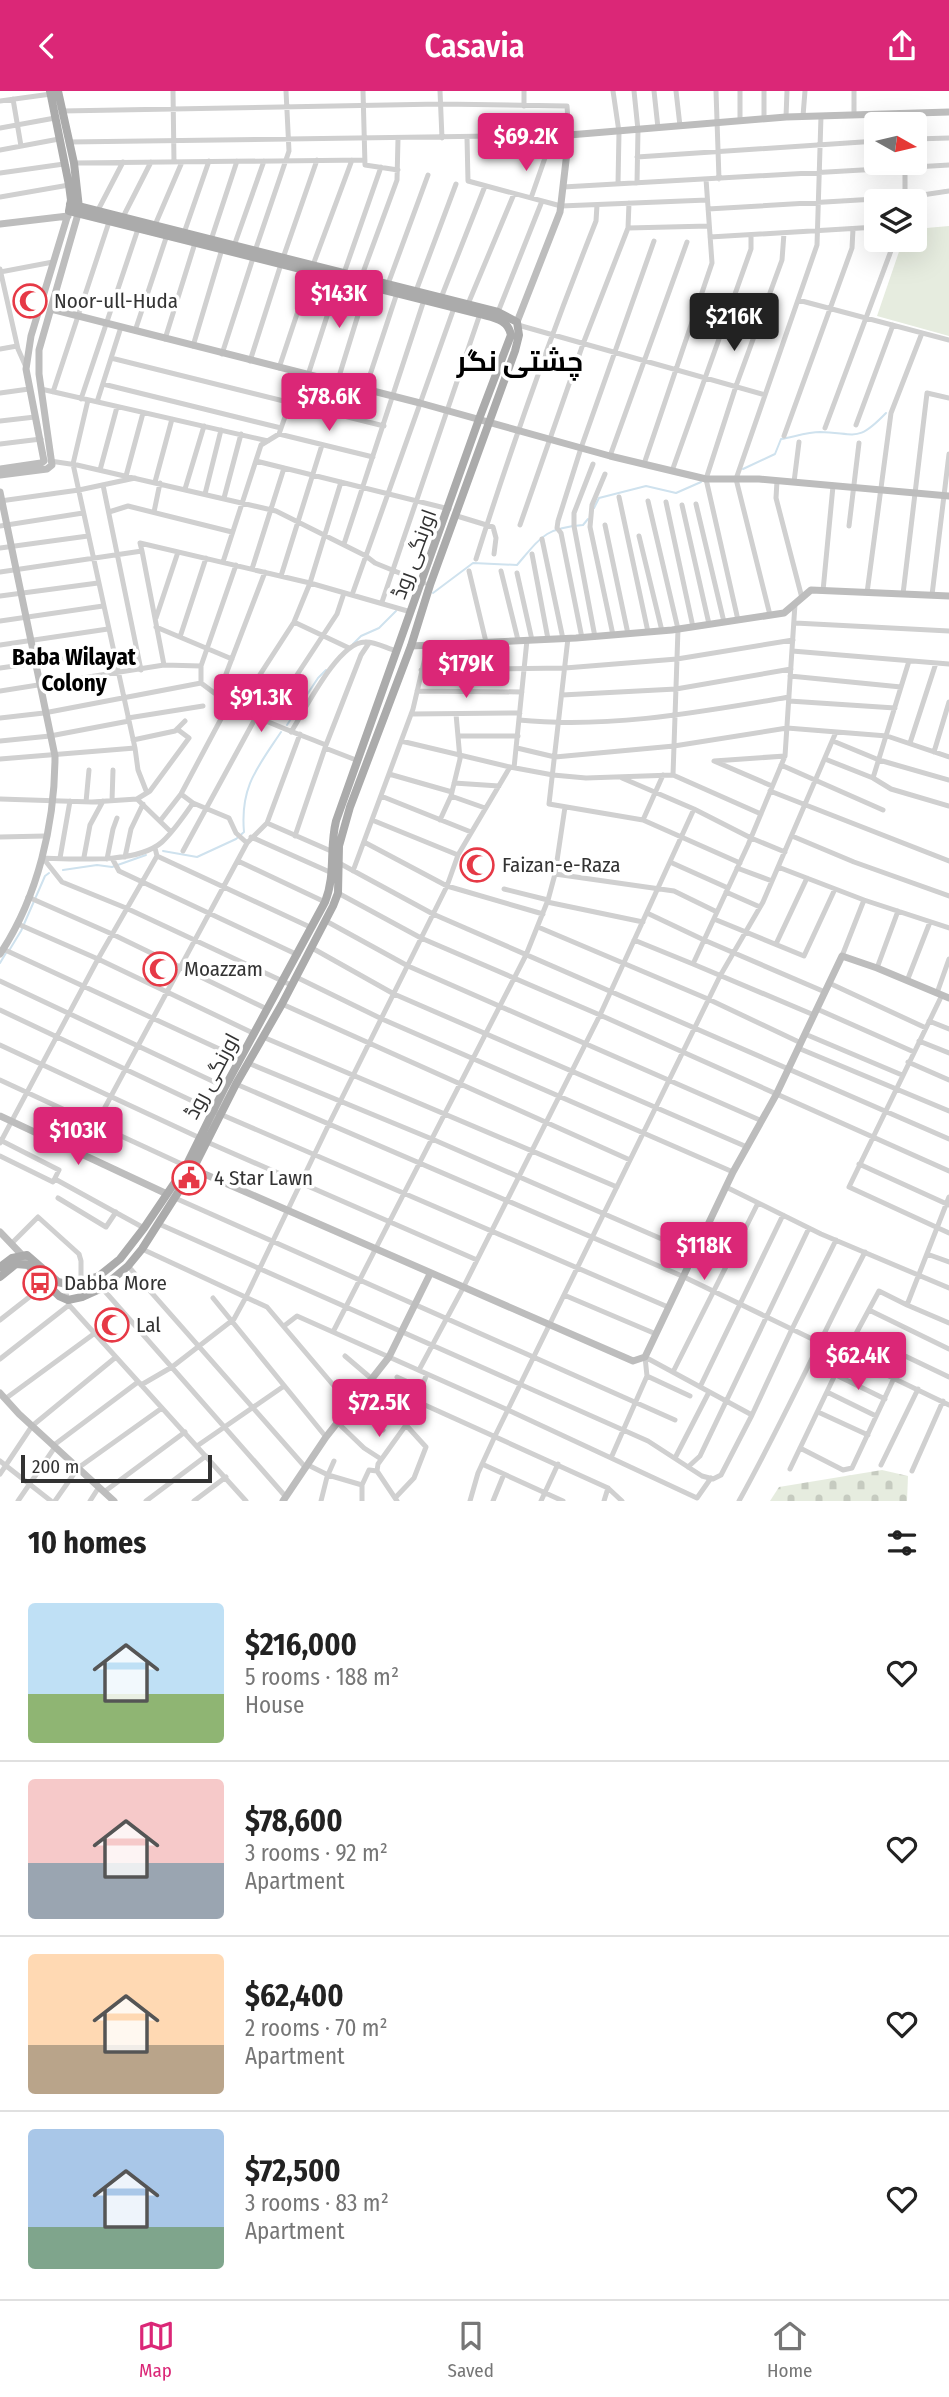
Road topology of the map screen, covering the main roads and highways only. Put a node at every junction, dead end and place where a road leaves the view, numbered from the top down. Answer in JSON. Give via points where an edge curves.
{"nodes":[{"id":1,"x":53,"y":92,"type":"edge"},
{"id":2,"x":73,"y":210,"type":"junction"},
{"id":3,"x":96,"y":214,"type":"junction"},
{"id":4,"x":168,"y":232,"type":"junction"},
{"id":5,"x":254,"y":254,"type":"junction"},
{"id":6,"x":342,"y":276,"type":"junction"},
{"id":7,"x":481,"y":311,"type":"junction"},
{"id":8,"x":426,"y":584,"type":"junction"},
{"id":9,"x":290,"y":981,"type":"junction"},
{"id":10,"x":259,"y":1035,"type":"junction"},
{"id":11,"x":244,"y":1061,"type":"junction"},
{"id":12,"x":217,"y":1113,"type":"junction"},
{"id":13,"x":171,"y":1196,"type":"junction"},
{"id":14,"x":0,"y":1267,"type":"edge"},
{"id":15,"x":0,"y":1277,"type":"edge"}],
"edges":[{"from":1,"to":2,"type":"main road"},
{"from":1,"to":2,"type":"main road","via":[[74,163]]},
{"from":2,"to":3,"type":"main road","name":"اورنگی روڈ"},
{"from":3,"to":4,"type":"main road","name":"اورنگی روڈ","via":[[155,225]]},
{"from":3,"to":4,"type":"main road","name":"اورنگی روڈ","via":[[109,222]]},
{"from":4,"to":5,"type":"main road","name":"اورنگی روڈ","via":[[195,243]]},
{"from":4,"to":5,"type":"main road","name":"اورنگی روڈ"},
{"from":5,"to":6,"type":"main road","name":"اورنگی روڈ"},
{"from":6,"to":7,"type":"main road","name":"اورنگی روڈ","via":[[454,308]]},
{"from":6,"to":7,"type":"main road","name":"اورنگی روڈ","via":[[441,297]]},
{"from":7,"to":8,"type":"main road","name":"اورنگی روڈ","via":[[504,321],[511,335]]},
{"from":7,"to":8,"type":"main road","name":"اورنگی روڈ","via":[[498,312],[517,324],[519,335],[457,516]]},
{"from":8,"to":9,"type":"main road","name":"اورنگی روڈ","via":[[411,612],[356,760],[336,821],[331,886]]},
{"from":8,"to":9,"type":"main road","name":"اورنگی روڈ","via":[[411,646],[350,807],[339,846],[338,893],[312,948]]},
{"from":9,"to":10,"type":"main road","name":"اورنگی روڈ","via":[[282,1004]]},
{"from":9,"to":10,"type":"main road","name":"اورنگی روڈ","via":[[267,1009]]},
{"from":10,"to":11,"type":"main road","name":"اورنگی روڈ"},
{"from":11,"to":12,"type":"main road","name":"اورنگی روڈ"},
{"from":11,"to":12,"type":"main road","name":"اورنگی روڈ","via":[[225,1087]]},
{"from":12,"to":13,"type":"main road","name":"اورنگی روڈ"},
{"from":13,"to":14,"type":"main road","name":"اورنگی روڈ","via":[[120,1259],[99,1276],[64,1284],[32,1257],[22,1255]]},
{"from":13,"to":15,"type":"main road","name":"اورنگی روڈ","via":[[159,1224],[128,1266],[82,1297],[68,1302],[25,1264],[16,1264]]}]}
